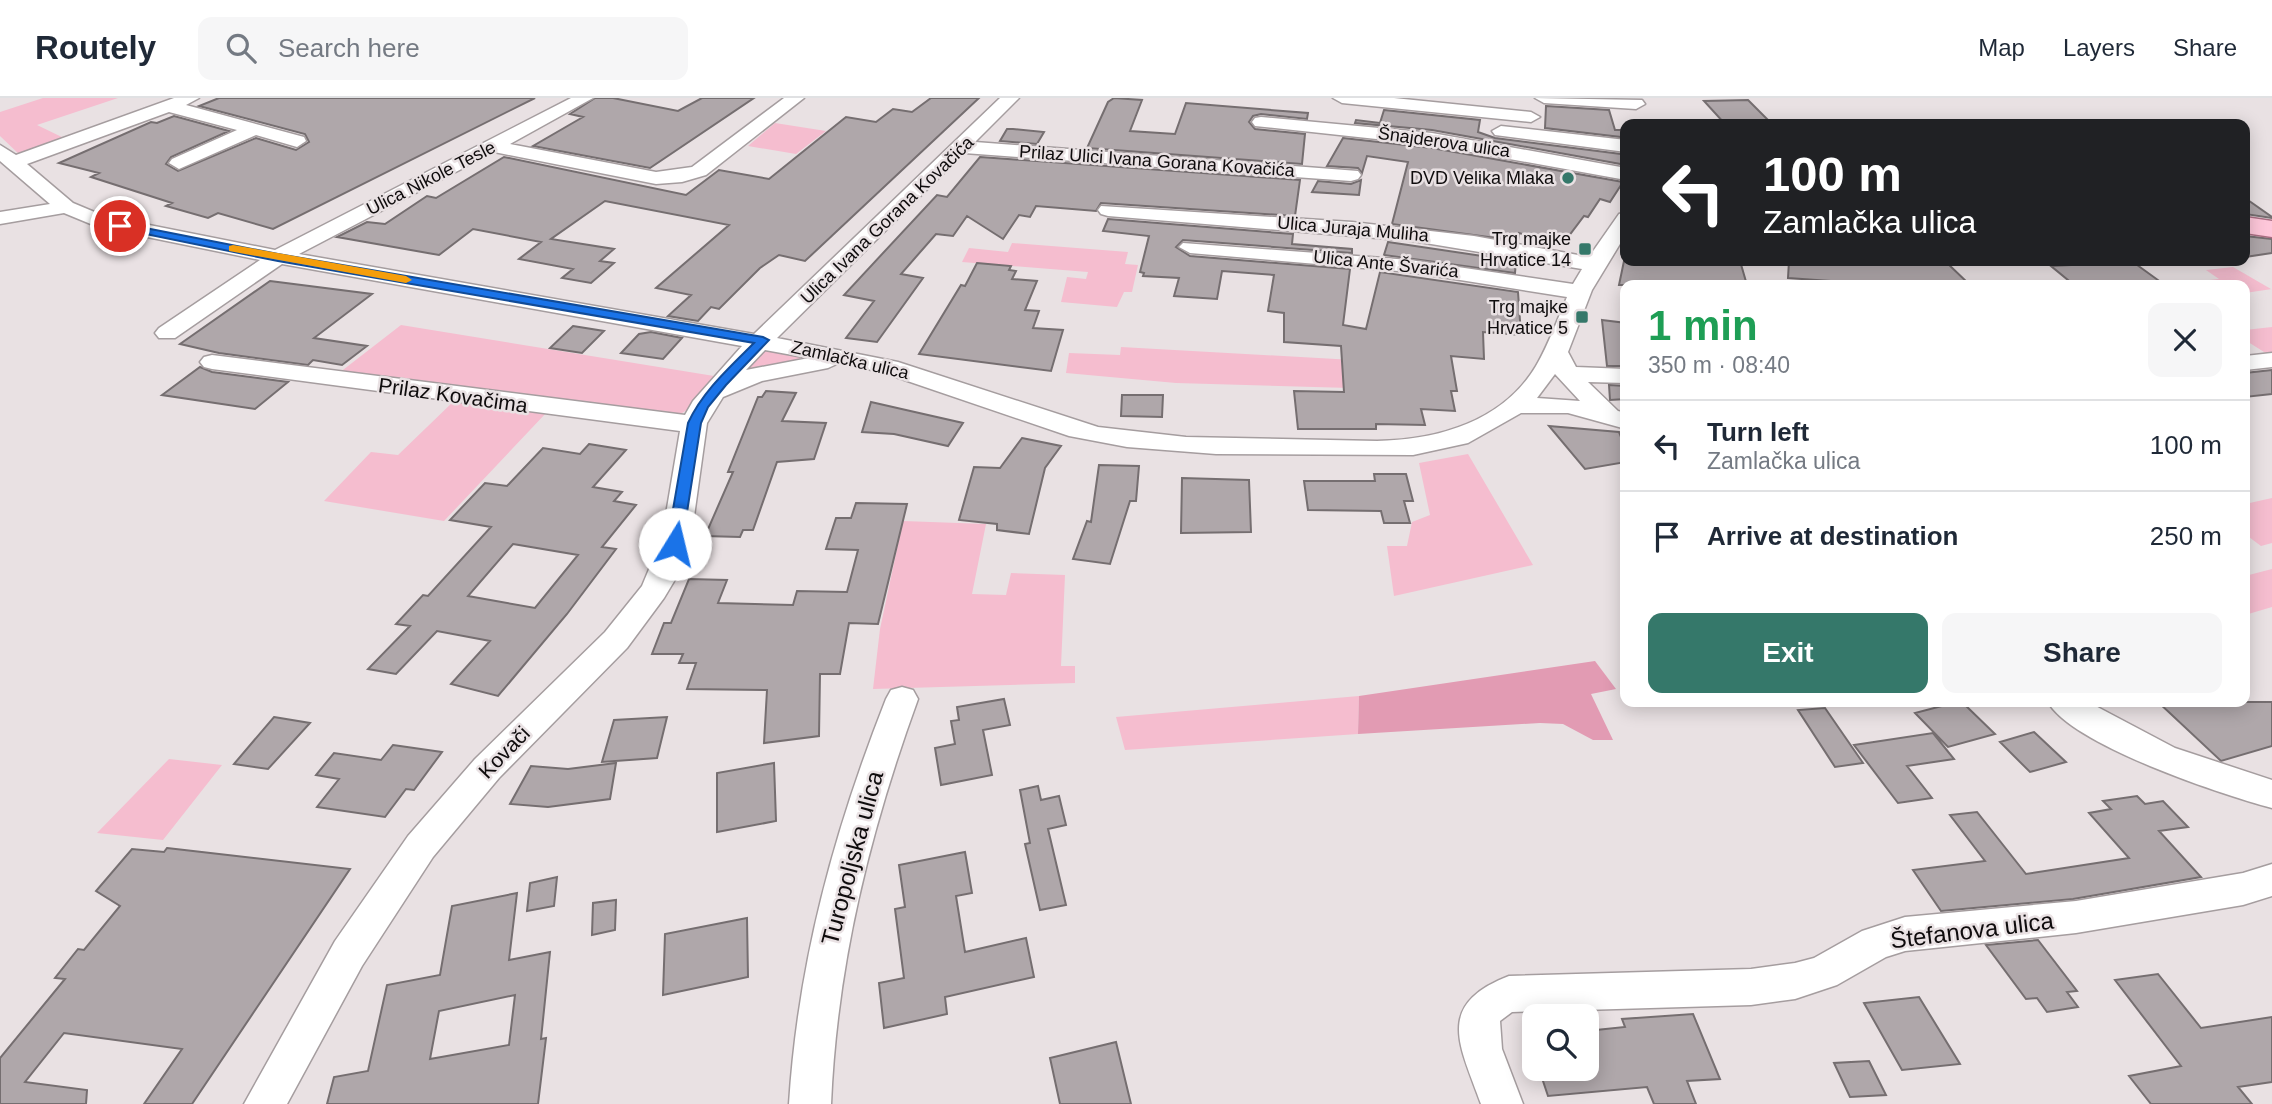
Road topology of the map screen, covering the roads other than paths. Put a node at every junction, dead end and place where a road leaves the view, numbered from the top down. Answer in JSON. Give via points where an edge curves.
{"nodes":[{"id":1,"x":190,"y":98,"type":"edge"},
{"id":2,"x":584,"y":98,"type":"edge"},
{"id":3,"x":795,"y":98,"type":"edge"},
{"id":4,"x":1010,"y":98,"type":"edge"},
{"id":5,"x":1342,"y":98,"type":"edge"},
{"id":6,"x":1544,"y":98,"type":"edge"},
{"id":7,"x":1635,"y":101,"type":"edge"},
{"id":8,"x":168,"y":106,"type":"junction"},
{"id":9,"x":1312,"y":110,"type":"dead end"},
{"id":10,"x":1646,"y":119,"type":"edge"},
{"id":11,"x":1261,"y":122,"type":"dead end"},
{"id":12,"x":1581,"y":122,"type":"dead end"},
{"id":13,"x":253,"y":130,"type":"junction"},
{"id":14,"x":297,"y":141,"type":"dead end"},
{"id":15,"x":1620,"y":145,"type":"edge"},
{"id":16,"x":492,"y":146,"type":"junction"},
{"id":17,"x":963,"y":147,"type":"junction"},
{"id":18,"x":7,"y":157,"type":"edge"},
{"id":19,"x":179,"y":163,"type":"dead end"},
{"id":20,"x":1620,"y":173,"type":"edge"},
{"id":21,"x":1351,"y":175,"type":"dead end"},
{"id":22,"x":66,"y":207,"type":"junction"},
{"id":23,"x":1108,"y":210,"type":"dead end"},
{"id":24,"x":0,"y":218,"type":"edge"},
{"id":25,"x":2250,"y":226,"type":"edge"},
{"id":26,"x":1620,"y":227,"type":"edge"},
{"id":27,"x":2272,"y":229,"type":"edge"},
{"id":28,"x":1190,"y":247,"type":"dead end"},
{"id":29,"x":278,"y":257,"type":"junction"},
{"id":30,"x":1595,"y":265,"type":"junction"},
{"id":31,"x":1580,"y":292,"type":"junction"},
{"id":32,"x":167,"y":333,"type":"dead end"},
{"id":33,"x":763,"y":340,"type":"junction"},
{"id":34,"x":863,"y":360,"type":"junction"},
{"id":35,"x":2272,"y":360,"type":"edge"},
{"id":36,"x":212,"y":362,"type":"dead end"},
{"id":37,"x":2250,"y":362,"type":"edge"},
{"id":38,"x":1562,"y":364,"type":"junction"},
{"id":39,"x":1620,"y":375,"type":"edge"},
{"id":40,"x":711,"y":395,"type":"junction"},
{"id":41,"x":1514,"y":405,"type":"junction"},
{"id":42,"x":1620,"y":419,"type":"edge"},
{"id":43,"x":1620,"y":420,"type":"edge"},
{"id":44,"x":694,"y":423,"type":"junction"},
{"id":45,"x":902,"y":699,"type":"dead end"},
{"id":46,"x":2072,"y":707,"type":"edge"},
{"id":47,"x":2272,"y":794,"type":"edge"},
{"id":48,"x":2272,"y":880,"type":"edge"},
{"id":49,"x":265,"y":1104,"type":"edge"},
{"id":50,"x":810,"y":1104,"type":"edge"},
{"id":51,"x":1502,"y":1104,"type":"edge"}],
"edges":[{"from":1,"to":8,"type":"street"},
{"from":2,"to":16,"type":"street","name":"Ulica Nikole Tesle"},
{"from":3,"to":16,"type":"street","via":[[699,171],[682,176],[656,178]]},
{"from":4,"to":17,"type":"street","name":"Ulica Ivana Gorana Kovačića"},
{"from":5,"to":12,"type":"street"},
{"from":6,"to":7,"type":"street"},
{"from":7,"to":10,"type":"street"},
{"from":8,"to":13,"type":"street"},
{"from":8,"to":18,"type":"street"},
{"from":9,"to":15,"type":"street"},
{"from":11,"to":20,"type":"street","name":"Šnajderova ulica","via":[[1422,138]]},
{"from":13,"to":14,"type":"street"},
{"from":13,"to":19,"type":"street"},
{"from":16,"to":29,"type":"street","name":"Ulica Nikole Tesle"},
{"from":17,"to":21,"type":"street","name":"Prilaz Ulici Ivana Gorana Kovačića"},
{"from":17,"to":33,"type":"street","name":"Ulica Ivana Gorana Kovačića"},
{"from":18,"to":22,"type":"street","name":"Zamlačka ulica"},
{"from":22,"to":24,"type":"street"},
{"from":22,"to":29,"type":"street","name":"Zamlačka ulica","via":[[97,221]]},
{"from":23,"to":30,"type":"street","name":"Ulica Juraja Muliha","via":[[1396,231],[1512,247]]},
{"from":25,"to":27,"type":"main road"},
{"from":26,"to":30,"type":"street","name":"Zamlačka ulica"},
{"from":28,"to":31,"type":"street","name":"Ulica Ante Švarića","via":[[1410,266]]},
{"from":29,"to":32,"type":"street","name":"Ulica Nikole Tesle"},
{"from":29,"to":33,"type":"street","name":"Zamlačka ulica"},
{"from":30,"to":31,"type":"street","name":"Zamlačka ulica"},
{"from":31,"to":38,"type":"street","name":"Zamlačka ulica"},
{"from":33,"to":34,"type":"street","name":"Zamlačka ulica"},
{"from":33,"to":40,"type":"street","name":"Kovači"},
{"from":34,"to":40,"type":"street","via":[[779,369]]},
{"from":34,"to":41,"type":"street","name":"Zamlačka ulica","via":[[1067,427],[1144,442],[1429,444],[1471,431]]},
{"from":35,"to":37,"type":"street"},
{"from":36,"to":44,"type":"street","name":"Prilaz Kovačima"},
{"from":38,"to":39,"type":"street"},
{"from":38,"to":41,"type":"street","name":"Zamlačka ulica"},
{"from":38,"to":42,"type":"street","via":[[1590,400]]},
{"from":40,"to":44,"type":"street","name":"Kovači"},
{"from":41,"to":43,"type":"street","via":[[1569,405]]},
{"from":44,"to":49,"type":"street","name":"Kovači","via":[[675,544],[648,598],[600,659],[496,760],[410,859],[356,940]]},
{"from":45,"to":50,"type":"street","name":"Turopoljska ulica","via":[[836,896],[814,1037]]},
{"from":46,"to":47,"type":"street","via":[[2170,761]]},
{"from":48,"to":51,"type":"street","name":"Štefanova ulica","via":[[2076,917],[1905,934],[1875,943],[1823,973],[1795,981],[1751,987],[1509,994],[1492,1002],[1480,1016],[1479,1037]]}]}
